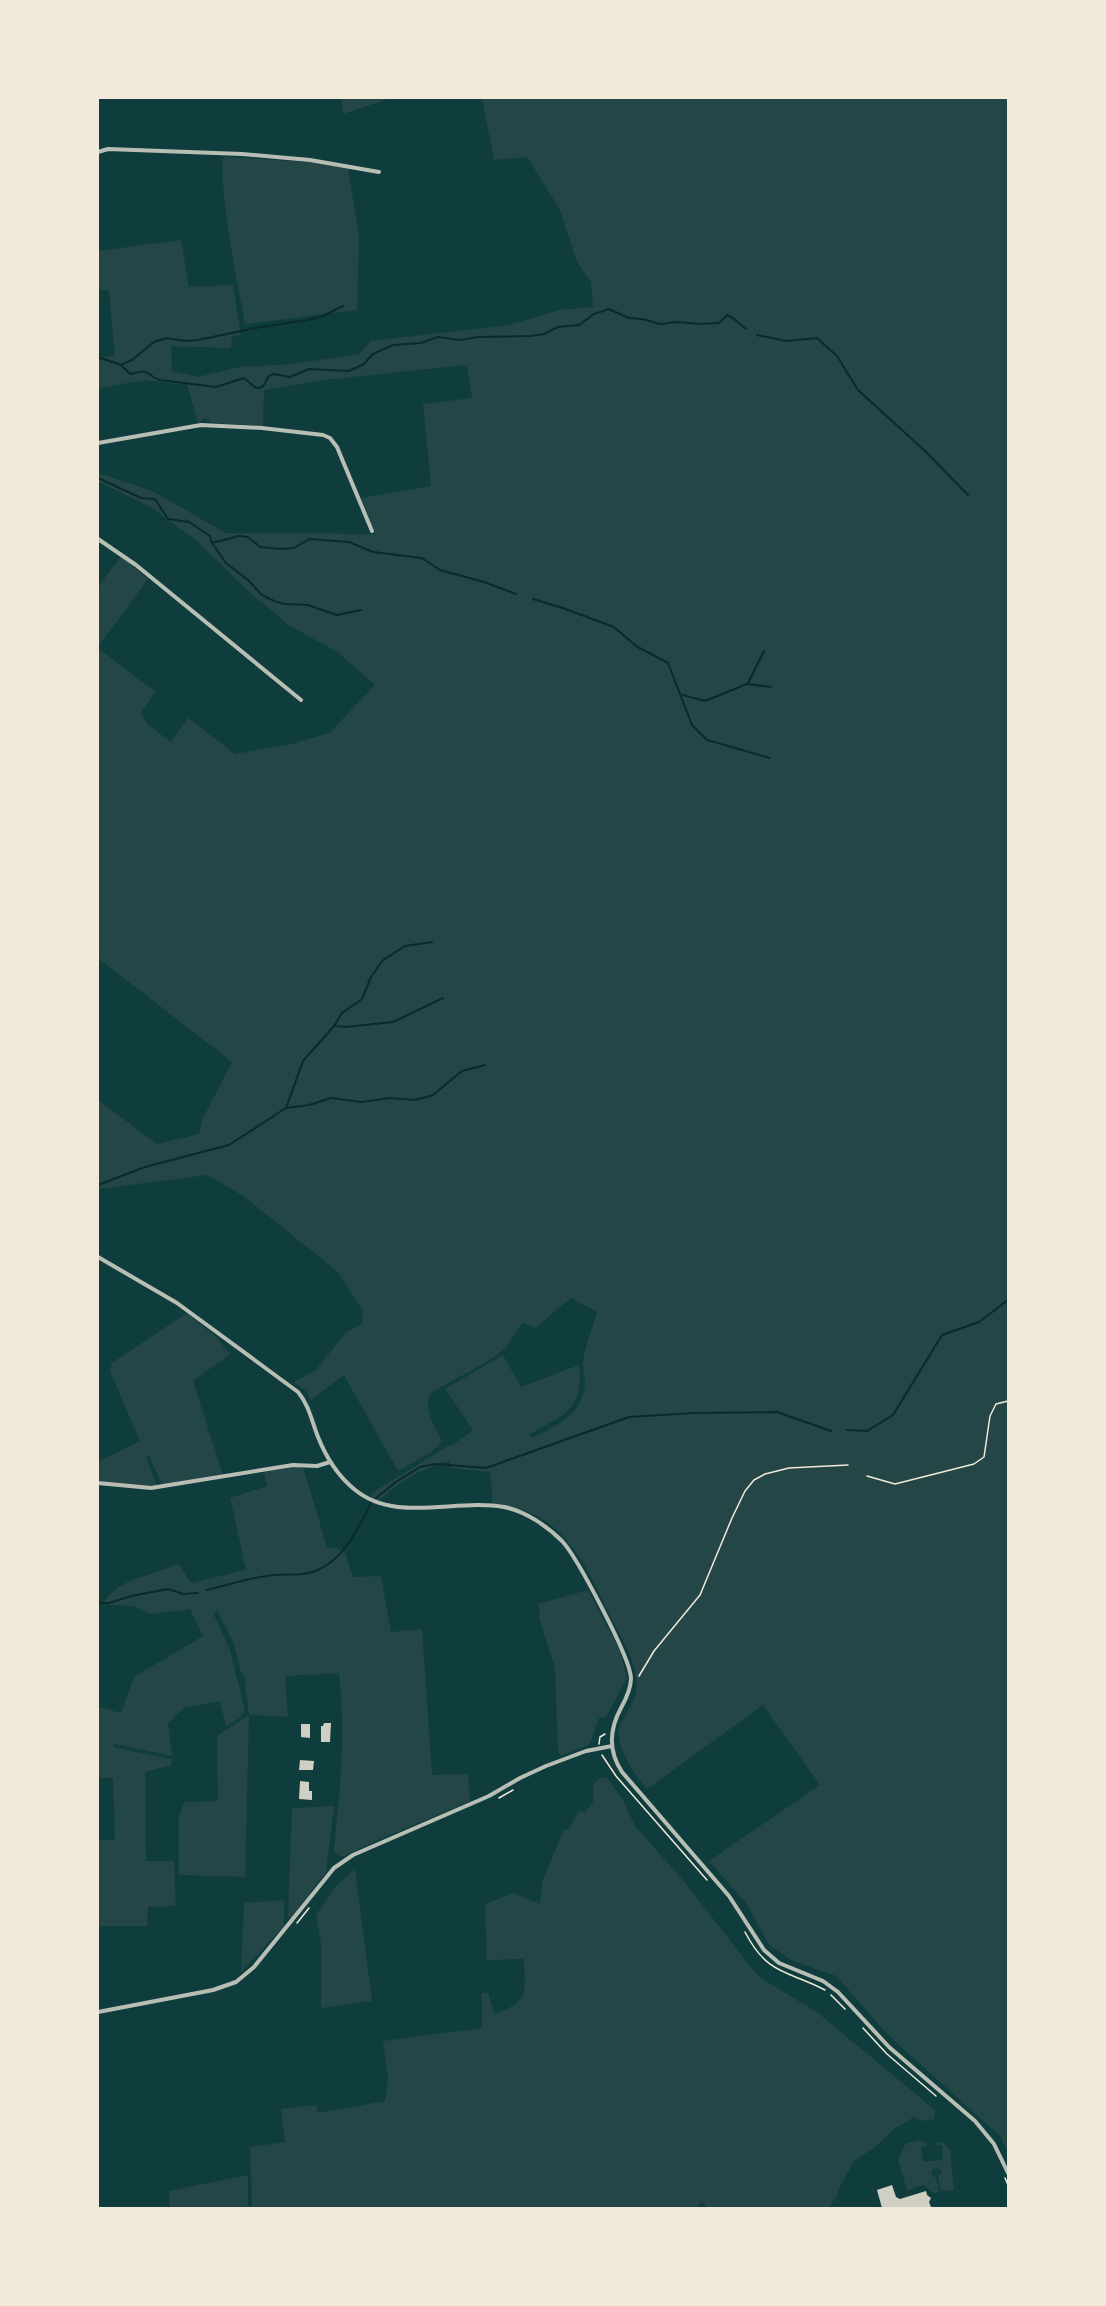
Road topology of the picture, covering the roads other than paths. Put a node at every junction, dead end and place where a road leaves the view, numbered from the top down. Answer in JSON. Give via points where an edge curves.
{"nodes":[{"id":1,"x":98,"y":152,"type":"edge"},
{"id":2,"x":380,"y":172,"type":"dead end"},
{"id":3,"x":98,"y":443,"type":"edge"},
{"id":4,"x":372,"y":531,"type":"dead end"},
{"id":5,"x":98,"y":539,"type":"edge"},
{"id":6,"x":301,"y":700,"type":"dead end"},
{"id":7,"x":98,"y":1257,"type":"edge"},
{"id":8,"x":330,"y":1462,"type":"junction"},
{"id":9,"x":98,"y":1483,"type":"edge"},
{"id":10,"x":612,"y":1746,"type":"junction"},
{"id":11,"x":98,"y":2012,"type":"edge"},
{"id":12,"x":1008,"y":2173,"type":"edge"}],
"edges":[{"from":1,"to":2,"type":"street","via":[[108,149],[242,154]]},
{"from":3,"to":4,"type":"street","via":[[201,425],[323,435],[337,447]]},
{"from":5,"to":6,"type":"street","via":[[136,565]]},
{"from":7,"to":8,"type":"street","via":[[177,1303],[298,1392]]},
{"from":8,"to":9,"type":"street","via":[[151,1488]]},
{"from":8,"to":10,"type":"street","via":[[355,1490],[378,1503],[400,1507],[504,1507],[540,1523],[561,1541],[622,1648],[630,1671],[630,1688],[615,1721]]},
{"from":10,"to":11,"type":"street","via":[[536,1770],[499,1792],[353,1855],[334,1868],[254,1967],[236,1982]]},
{"from":10,"to":12,"type":"street","via":[[622,1772],[729,1896],[764,1950],[785,1967],[838,1992],[897,2055],[975,2121],[994,2144]]}]}
